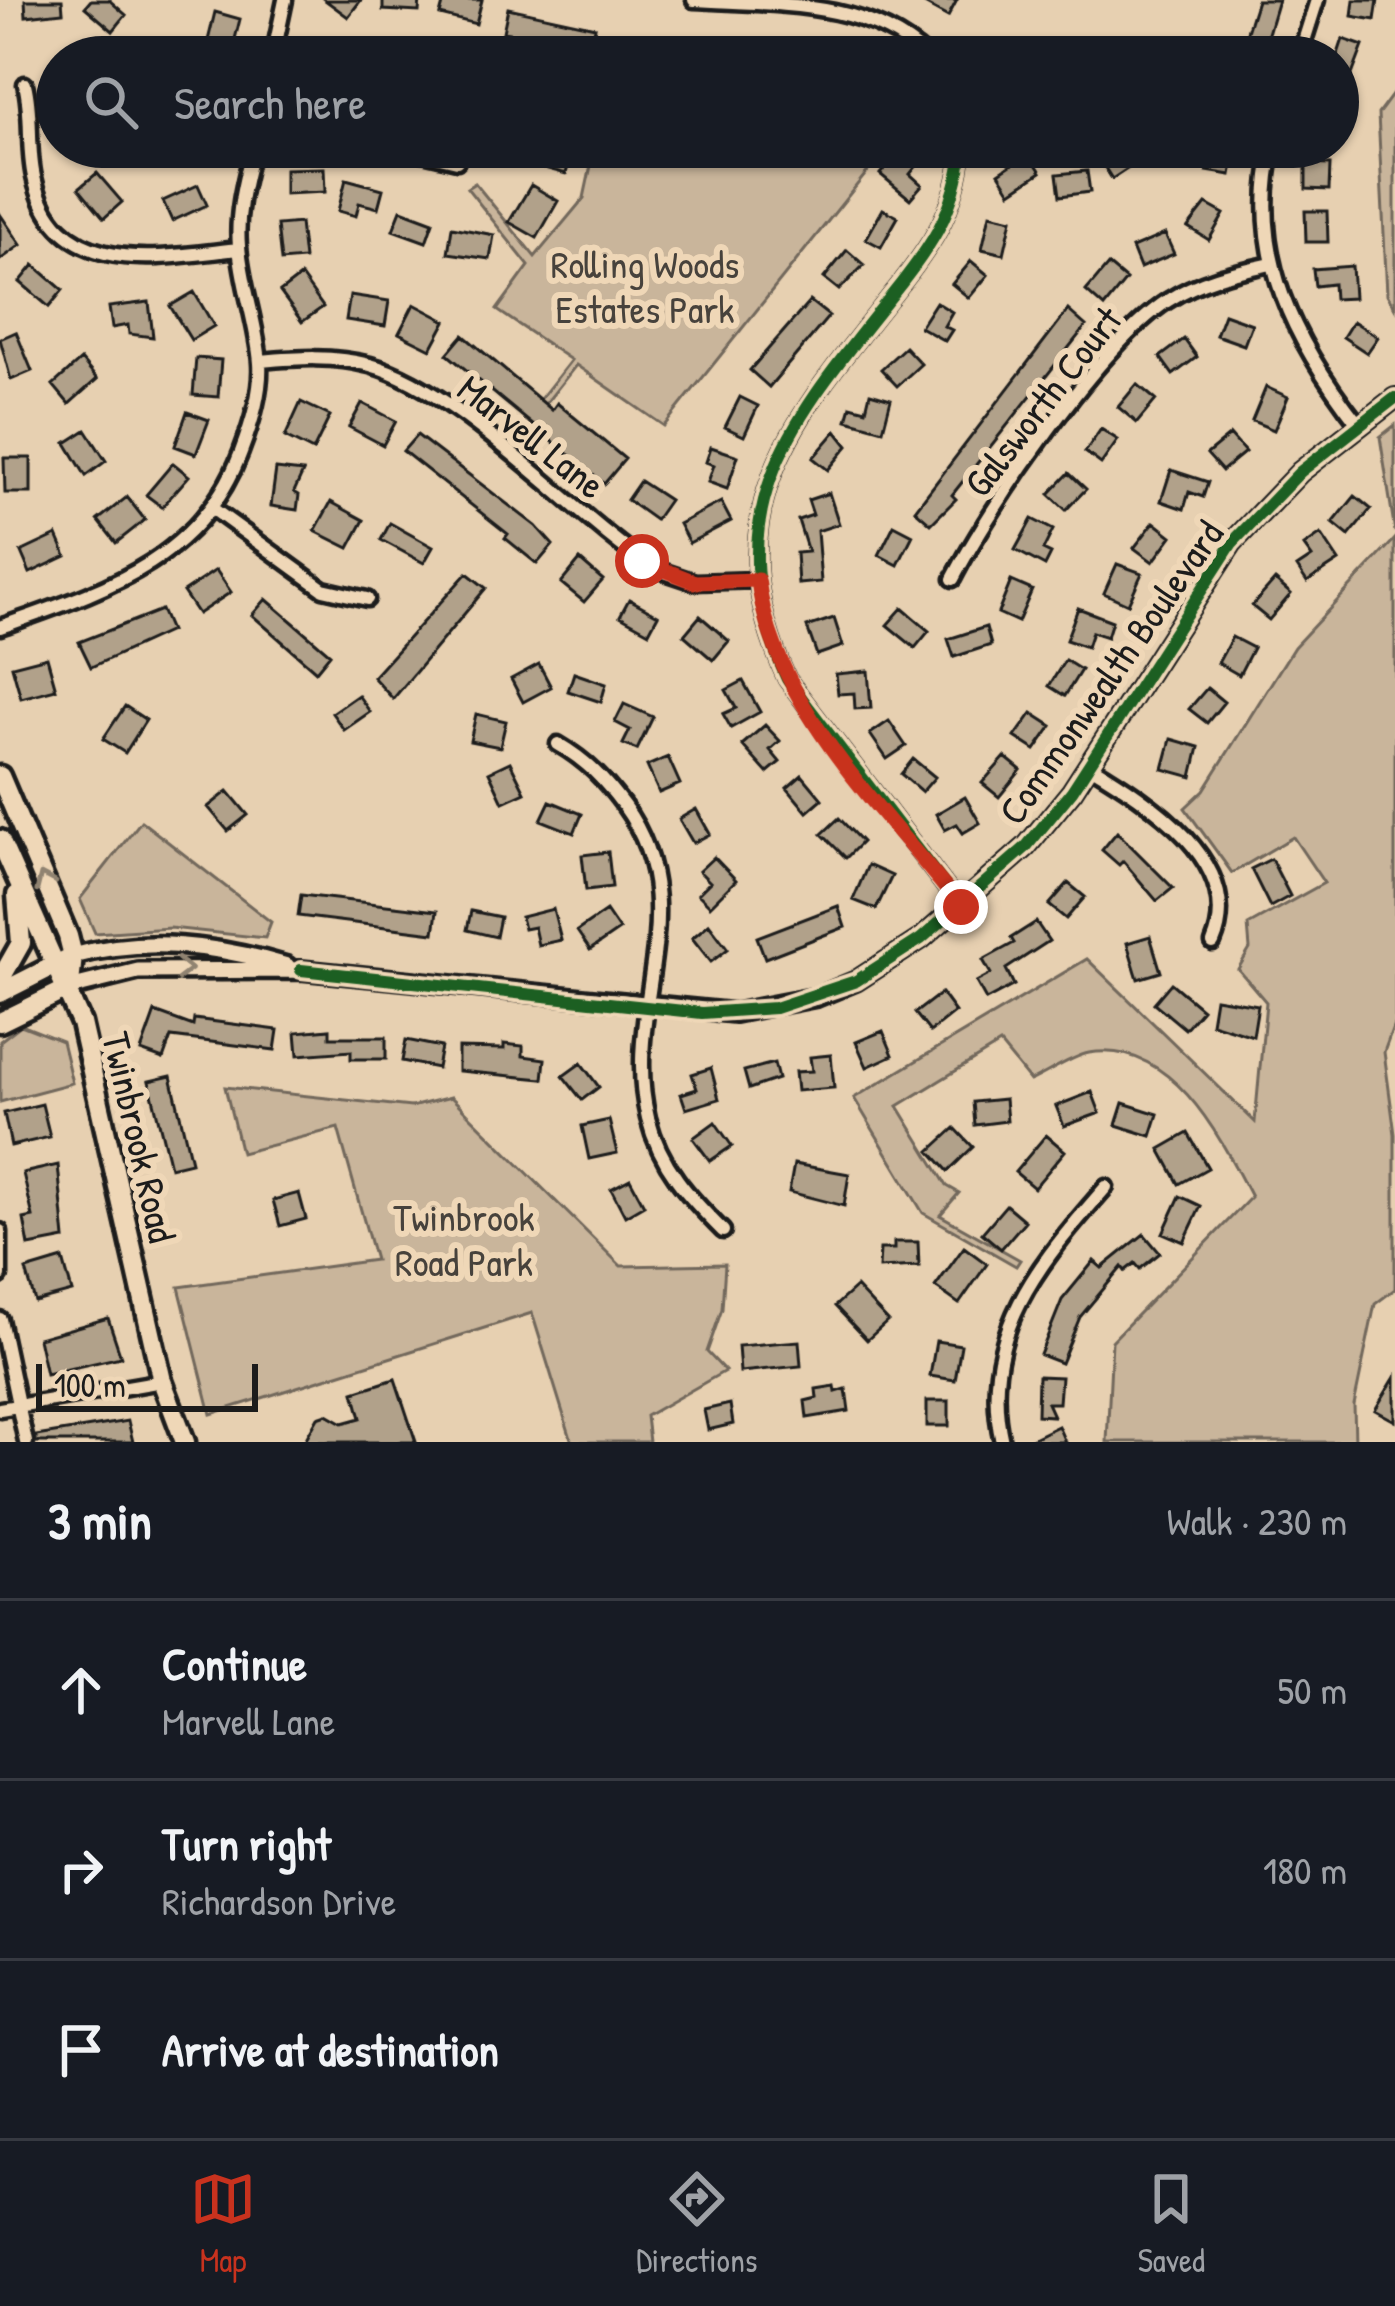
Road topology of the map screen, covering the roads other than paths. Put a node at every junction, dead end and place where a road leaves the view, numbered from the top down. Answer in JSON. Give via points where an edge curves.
{"nodes":[{"id":1,"x":285,"y":0,"type":"edge"},
{"id":2,"x":694,"y":0,"type":"edge"},
{"id":3,"x":1316,"y":0,"type":"edge"},
{"id":4,"x":777,"y":1,"type":"edge"},
{"id":5,"x":277,"y":36,"type":"edge"},
{"id":6,"x":900,"y":36,"type":"edge"},
{"id":7,"x":1305,"y":36,"type":"edge"},
{"id":8,"x":25,"y":84,"type":"dead end"},
{"id":9,"x":248,"y":168,"type":"edge"},
{"id":10,"x":960,"y":168,"type":"edge"},
{"id":11,"x":1270,"y":168,"type":"edge"},
{"id":12,"x":239,"y":250,"type":"junction"},
{"id":13,"x":1271,"y":264,"type":"junction"},
{"id":14,"x":260,"y":361,"type":"junction"},
{"id":15,"x":1395,"y":398,"type":"edge"},
{"id":16,"x":1359,"y":424,"type":"junction"},
{"id":17,"x":213,"y":509,"type":"junction"},
{"id":18,"x":953,"y":579,"type":"dead end"},
{"id":19,"x":758,"y":580,"type":"junction"},
{"id":20,"x":367,"y":599,"type":"dead end"},
{"id":21,"x":0,"y":627,"type":"edge"},
{"id":22,"x":558,"y":744,"type":"dead end"},
{"id":23,"x":1090,"y":765,"type":"junction"},
{"id":24,"x":0,"y":776,"type":"edge"},
{"id":25,"x":3,"y":848,"type":"edge"},
{"id":26,"x":961,"y":907,"type":"junction"},
{"id":27,"x":1213,"y":943,"type":"dead end"},
{"id":28,"x":65,"y":959,"type":"junction"},
{"id":29,"x":302,"y":970,"type":"junction"},
{"id":30,"x":0,"y":980,"type":"edge"},
{"id":31,"x":69,"y":988,"type":"junction"},
{"id":32,"x":0,"y":993,"type":"edge"},
{"id":33,"x":648,"y":1008,"type":"junction"},
{"id":34,"x":0,"y":1022,"type":"edge"},
{"id":35,"x":1106,"y":1187,"type":"dead end"},
{"id":36,"x":0,"y":1231,"type":"edge"},
{"id":37,"x":723,"y":1231,"type":"dead end"},
{"id":38,"x":0,"y":1276,"type":"edge"},
{"id":39,"x":0,"y":1319,"type":"edge"},
{"id":40,"x":162,"y":1382,"type":"junction"},
{"id":41,"x":20,"y":1406,"type":"junction"},
{"id":42,"x":0,"y":1408,"type":"edge"},
{"id":43,"x":26,"y":1442,"type":"edge"},
{"id":44,"x":184,"y":1442,"type":"edge"},
{"id":45,"x":1002,"y":1442,"type":"edge"}],
"edges":[{"from":1,"to":5,"type":"street"},
{"from":2,"to":4,"type":"street"},
{"from":3,"to":7,"type":"street"},
{"from":4,"to":6,"type":"street","via":[[873,15]]},
{"from":8,"to":12,"type":"street","via":[[35,184],[72,238],[119,259]]},
{"from":9,"to":12,"type":"street"},
{"from":10,"to":19,"type":"street","via":[[943,227],[784,440],[763,501]]},
{"from":11,"to":13,"type":"street"},
{"from":12,"to":14,"type":"street"},
{"from":13,"to":16,"type":"street","via":[[1301,345]]},
{"from":13,"to":18,"type":"street","name":"Galsworth Court","via":[[1193,286],[1137,325],[1020,470]]},
{"from":14,"to":17,"type":"street","via":[[248,435]]},
{"from":14,"to":19,"type":"street","name":"Marvell Lane","via":[[335,358],[396,374],[438,398],[653,568],[695,582]]},
{"from":15,"to":16,"type":"street","name":"Commonwealth Boulevard"},
{"from":16,"to":23,"type":"street","name":"Commonwealth Boulevard","via":[[1232,543]]},
{"from":17,"to":20,"type":"street","via":[[322,589]]},
{"from":17,"to":21,"type":"street","via":[[136,575]]},
{"from":19,"to":26,"type":"street","via":[[769,636],[801,702]]},
{"from":22,"to":33,"type":"street","via":[[598,772],[652,856],[659,903]]},
{"from":23,"to":26,"type":"street","name":"Commonwealth Boulevard","via":[[1026,847]]},
{"from":23,"to":27,"type":"street","via":[[1158,809],[1192,845],[1221,902]]},
{"from":28,"to":24,"type":"main road","one_way":true},
{"from":25,"to":28,"type":"main road"},
{"from":25,"to":30,"type":"main road","via":[[23,927]]},
{"from":26,"to":33,"type":"street","name":"Commonwealth Boulevard","via":[[891,961],[817,997],[735,1013]]},
{"from":28,"to":29,"type":"street","name":"Commonwealth Boulevard","via":[[168,944]]},
{"from":28,"to":31,"type":"main road"},
{"from":28,"to":32,"type":"main road"},
{"from":31,"to":29,"type":"street","name":"Commonwealth Boulevard","one_way":true,"via":[[138,971]]},
{"from":29,"to":33,"type":"street","name":"Commonwealth Boulevard"},
{"from":31,"to":34,"type":"main road"},
{"from":31,"to":40,"type":"main road","name":"Twinbrook Road"},
{"from":33,"to":37,"type":"street","via":[[643,1078],[657,1148]]},
{"from":35,"to":45,"type":"street","via":[[1031,1276],[1005,1331],[995,1401]]},
{"from":36,"to":38,"type":"street"},
{"from":39,"to":41,"type":"street"},
{"from":40,"to":41,"type":"street"},
{"from":40,"to":44,"type":"main road","name":"Twinbrook Road"},
{"from":41,"to":42,"type":"street"},
{"from":41,"to":43,"type":"street"}]}
